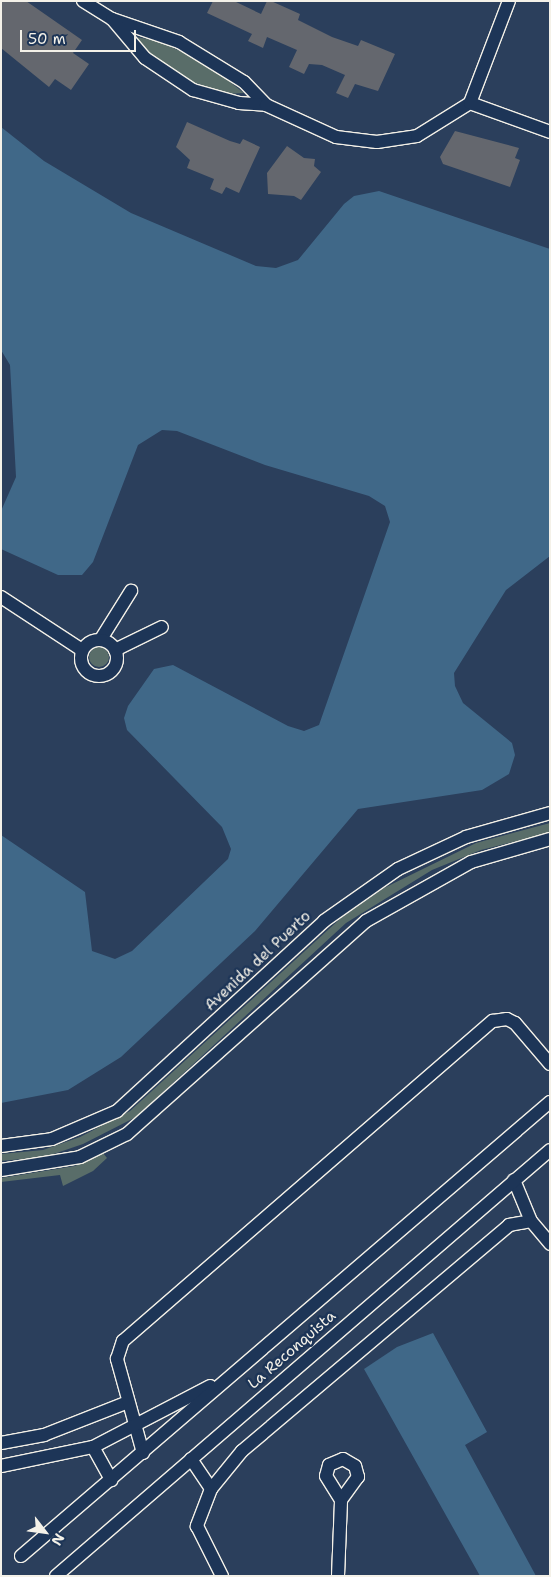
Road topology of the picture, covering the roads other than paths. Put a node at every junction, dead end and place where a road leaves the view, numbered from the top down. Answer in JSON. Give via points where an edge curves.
{"nodes":[{"id":1,"x":83,"y":1,"type":"edge"},
{"id":2,"x":509,"y":1,"type":"edge"},
{"id":3,"x":112,"y":19,"type":"junction"},
{"id":4,"x":470,"y":103,"type":"junction"},
{"id":5,"x":266,"y":105,"type":"junction"},
{"id":6,"x":549,"y":130,"type":"edge"},
{"id":7,"x":131,"y":591,"type":"dead end"},
{"id":8,"x":1,"y":597,"type":"edge"},
{"id":9,"x":162,"y":627,"type":"dead end"},
{"id":10,"x":101,"y":639,"type":"junction"},
{"id":11,"x":82,"y":650,"type":"junction"},
{"id":12,"x":115,"y":650,"type":"junction"},
{"id":13,"x":550,"y":813,"type":"edge"},
{"id":14,"x":550,"y":839,"type":"edge"},
{"id":15,"x":550,"y":1064,"type":"edge"},
{"id":16,"x":550,"y":1102,"type":"edge"},
{"id":17,"x":1,"y":1146,"type":"edge"},
{"id":18,"x":550,"y":1150,"type":"edge"},
{"id":19,"x":1,"y":1170,"type":"edge"},
{"id":20,"x":514,"y":1180,"type":"junction"},
{"id":21,"x":531,"y":1221,"type":"junction"},
{"id":22,"x":550,"y":1244,"type":"edge"},
{"id":23,"x":238,"y":1370,"type":"junction"},
{"id":24,"x":128,"y":1402,"type":"junction"},
{"id":25,"x":136,"y":1427,"type":"junction"},
{"id":26,"x":1,"y":1443,"type":"edge"},
{"id":27,"x":93,"y":1447,"type":"junction"},
{"id":28,"x":144,"y":1452,"type":"junction"},
{"id":29,"x":191,"y":1459,"type":"junction"},
{"id":30,"x":1,"y":1466,"type":"edge"},
{"id":31,"x":111,"y":1480,"type":"junction"},
{"id":32,"x":211,"y":1488,"type":"junction"},
{"id":33,"x":341,"y":1500,"type":"dead end"},
{"id":34,"x":21,"y":1556,"type":"dead end"},
{"id":35,"x":56,"y":1576,"type":"edge"},
{"id":36,"x":222,"y":1576,"type":"edge"},
{"id":37,"x":338,"y":1576,"type":"edge"}],
"edges":[{"from":1,"to":3,"type":"street"},
{"from":2,"to":4,"type":"street"},
{"from":3,"to":5,"type":"street","via":[[180,42],[244,82]]},
{"from":3,"to":5,"type":"street","via":[[145,58],[193,90],[239,103]]},
{"from":4,"to":5,"type":"street","via":[[416,136],[356,142]]},
{"from":4,"to":6,"type":"street"},
{"from":7,"to":10,"type":"street"},
{"from":8,"to":11,"type":"street"},
{"from":9,"to":12,"type":"street"},
{"from":10,"to":11,"type":"street","via":[[90,642]]},
{"from":10,"to":12,"type":"street"},
{"from":11,"to":12,"type":"street","via":[[83,668],[99,676],[114,666]]},
{"from":13,"to":17,"type":"street","name":"Avenida del Puerto","via":[[466,837],[398,869],[324,921],[117,1111],[52,1139]]},
{"from":14,"to":19,"type":"street","via":[[471,862],[366,921],[127,1134],[80,1158]]},
{"from":15,"to":24,"type":"street","via":[[515,1022],[493,1021],[123,1341],[116,1359]]},
{"from":16,"to":23,"type":"street"},
{"from":18,"to":20,"type":"street","name":"La Reconquista"},
{"from":20,"to":21,"type":"street"},
{"from":20,"to":29,"type":"street","name":"La Reconquista"},
{"from":21,"to":22,"type":"street"},
{"from":21,"to":32,"type":"street","via":[[509,1225],[242,1451]]},
{"from":23,"to":25,"type":"street"},
{"from":23,"to":28,"type":"street"},
{"from":24,"to":25,"type":"street"},
{"from":24,"to":26,"type":"street","via":[[44,1435]]},
{"from":25,"to":27,"type":"street"},
{"from":25,"to":28,"type":"street"},
{"from":27,"to":30,"type":"street"},
{"from":27,"to":31,"type":"street"},
{"from":28,"to":31,"type":"street"},
{"from":29,"to":32,"type":"street"},
{"from":29,"to":35,"type":"street","name":"La Reconquista"},
{"from":31,"to":34,"type":"street"},
{"from":32,"to":36,"type":"street","via":[[197,1526]]},
{"from":33,"to":37,"type":"street"}]}
